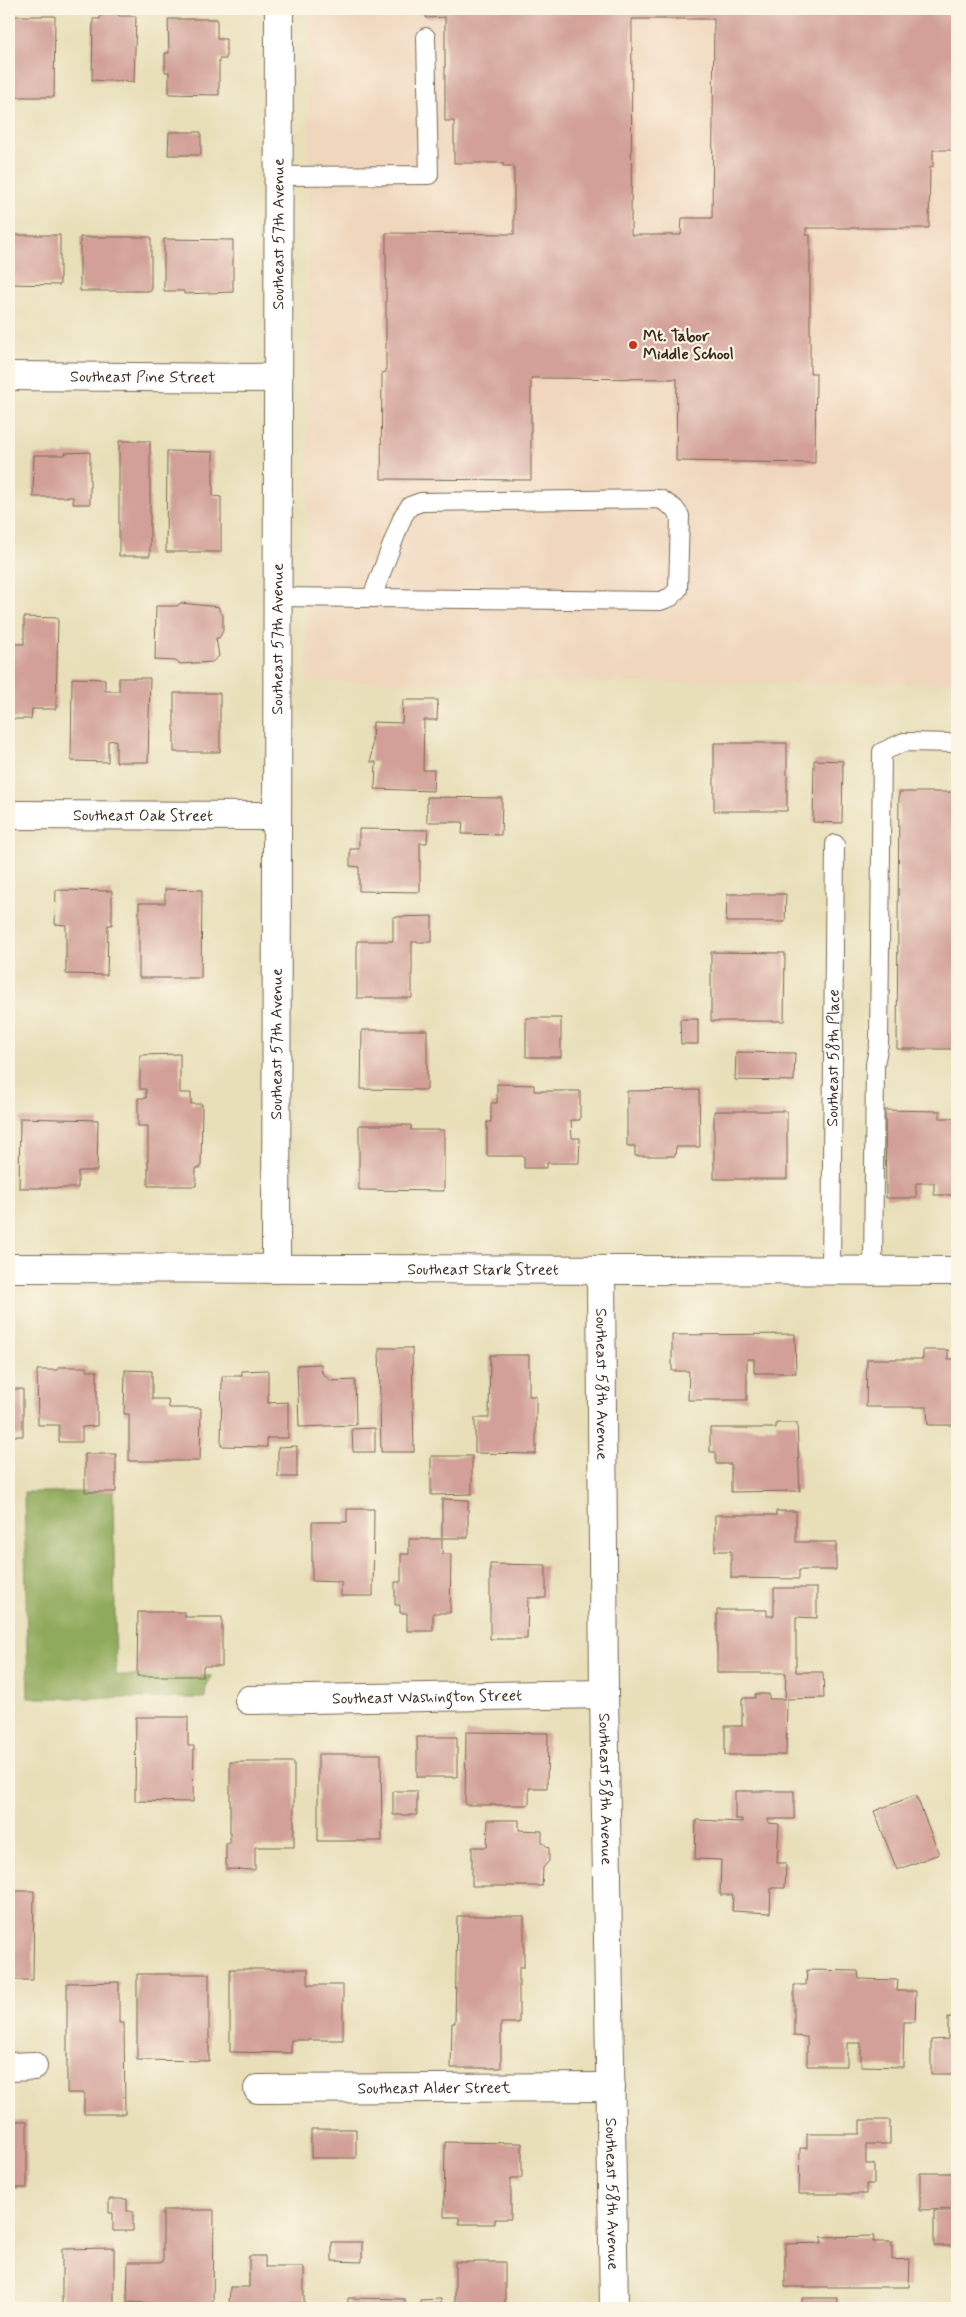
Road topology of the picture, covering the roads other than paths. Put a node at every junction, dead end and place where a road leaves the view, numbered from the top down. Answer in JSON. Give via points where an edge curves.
{"nodes":[{"id":1,"x":279,"y":9,"type":"edge"},
{"id":2,"x":426,"y":37,"type":"dead end"},
{"id":3,"x":278,"y":176,"type":"junction"},
{"id":4,"x":9,"y":376,"type":"edge"},
{"id":5,"x":278,"y":378,"type":"junction"},
{"id":6,"x":278,"y":597,"type":"junction"},
{"id":7,"x":372,"y":597,"type":"junction"},
{"id":8,"x":957,"y":742,"type":"edge"},
{"id":9,"x":9,"y":815,"type":"edge"},
{"id":10,"x":277,"y":816,"type":"junction"},
{"id":11,"x":835,"y":844,"type":"dead end"},
{"id":12,"x":9,"y":1268,"type":"edge"},
{"id":13,"x":276,"y":1269,"type":"junction"},
{"id":14,"x":601,"y":1270,"type":"junction"},
{"id":15,"x":831,"y":1270,"type":"junction"},
{"id":16,"x":872,"y":1270,"type":"junction"},
{"id":17,"x":957,"y":1270,"type":"edge"},
{"id":18,"x":604,"y":1694,"type":"junction"},
{"id":19,"x":250,"y":1700,"type":"dead end"},
{"id":20,"x":611,"y":2087,"type":"junction"},
{"id":21,"x":258,"y":2089,"type":"dead end"},
{"id":22,"x":614,"y":2308,"type":"edge"}],
"edges":[{"from":1,"to":3,"type":"street","name":"Southeast 57th Avenue"},
{"from":2,"to":3,"type":"lane","via":[[429,176]]},
{"from":3,"to":5,"type":"street","name":"Southeast 57th Avenue"},
{"from":4,"to":5,"type":"street","name":"Southeast Pine Street"},
{"from":5,"to":6,"type":"street","name":"Southeast 57th Avenue"},
{"from":6,"to":7,"type":"lane"},
{"from":6,"to":10,"type":"street","name":"Southeast 57th Avenue"},
{"from":7,"to":7,"type":"lane","via":[[660,601],[671,597],[678,589],[680,516],[660,498],[421,502],[410,506],[402,516]]},
{"from":8,"to":16,"type":"lane","via":[[904,742],[882,752],[879,1044],[875,1064]]},
{"from":9,"to":10,"type":"street","name":"Southeast Oak Street"},
{"from":10,"to":13,"type":"street","name":"Southeast 57th Avenue"},
{"from":11,"to":15,"type":"lane","name":"Southeast 58th Place"},
{"from":12,"to":13,"type":"street","name":"Southeast Stark Street"},
{"from":13,"to":14,"type":"street","name":"Southeast Stark Street"},
{"from":14,"to":15,"type":"street","name":"Southeast Stark Street"},
{"from":14,"to":18,"type":"street","name":"Southeast 58th Avenue"},
{"from":15,"to":16,"type":"street","name":"Southeast Stark Street"},
{"from":16,"to":17,"type":"street","name":"Southeast Stark Street"},
{"from":18,"to":19,"type":"street","name":"Southeast Washington Street"},
{"from":18,"to":20,"type":"street","name":"Southeast 58th Avenue"},
{"from":20,"to":21,"type":"street","name":"Southeast Alder Street"},
{"from":20,"to":22,"type":"street","name":"Southeast 58th Avenue"}]}
